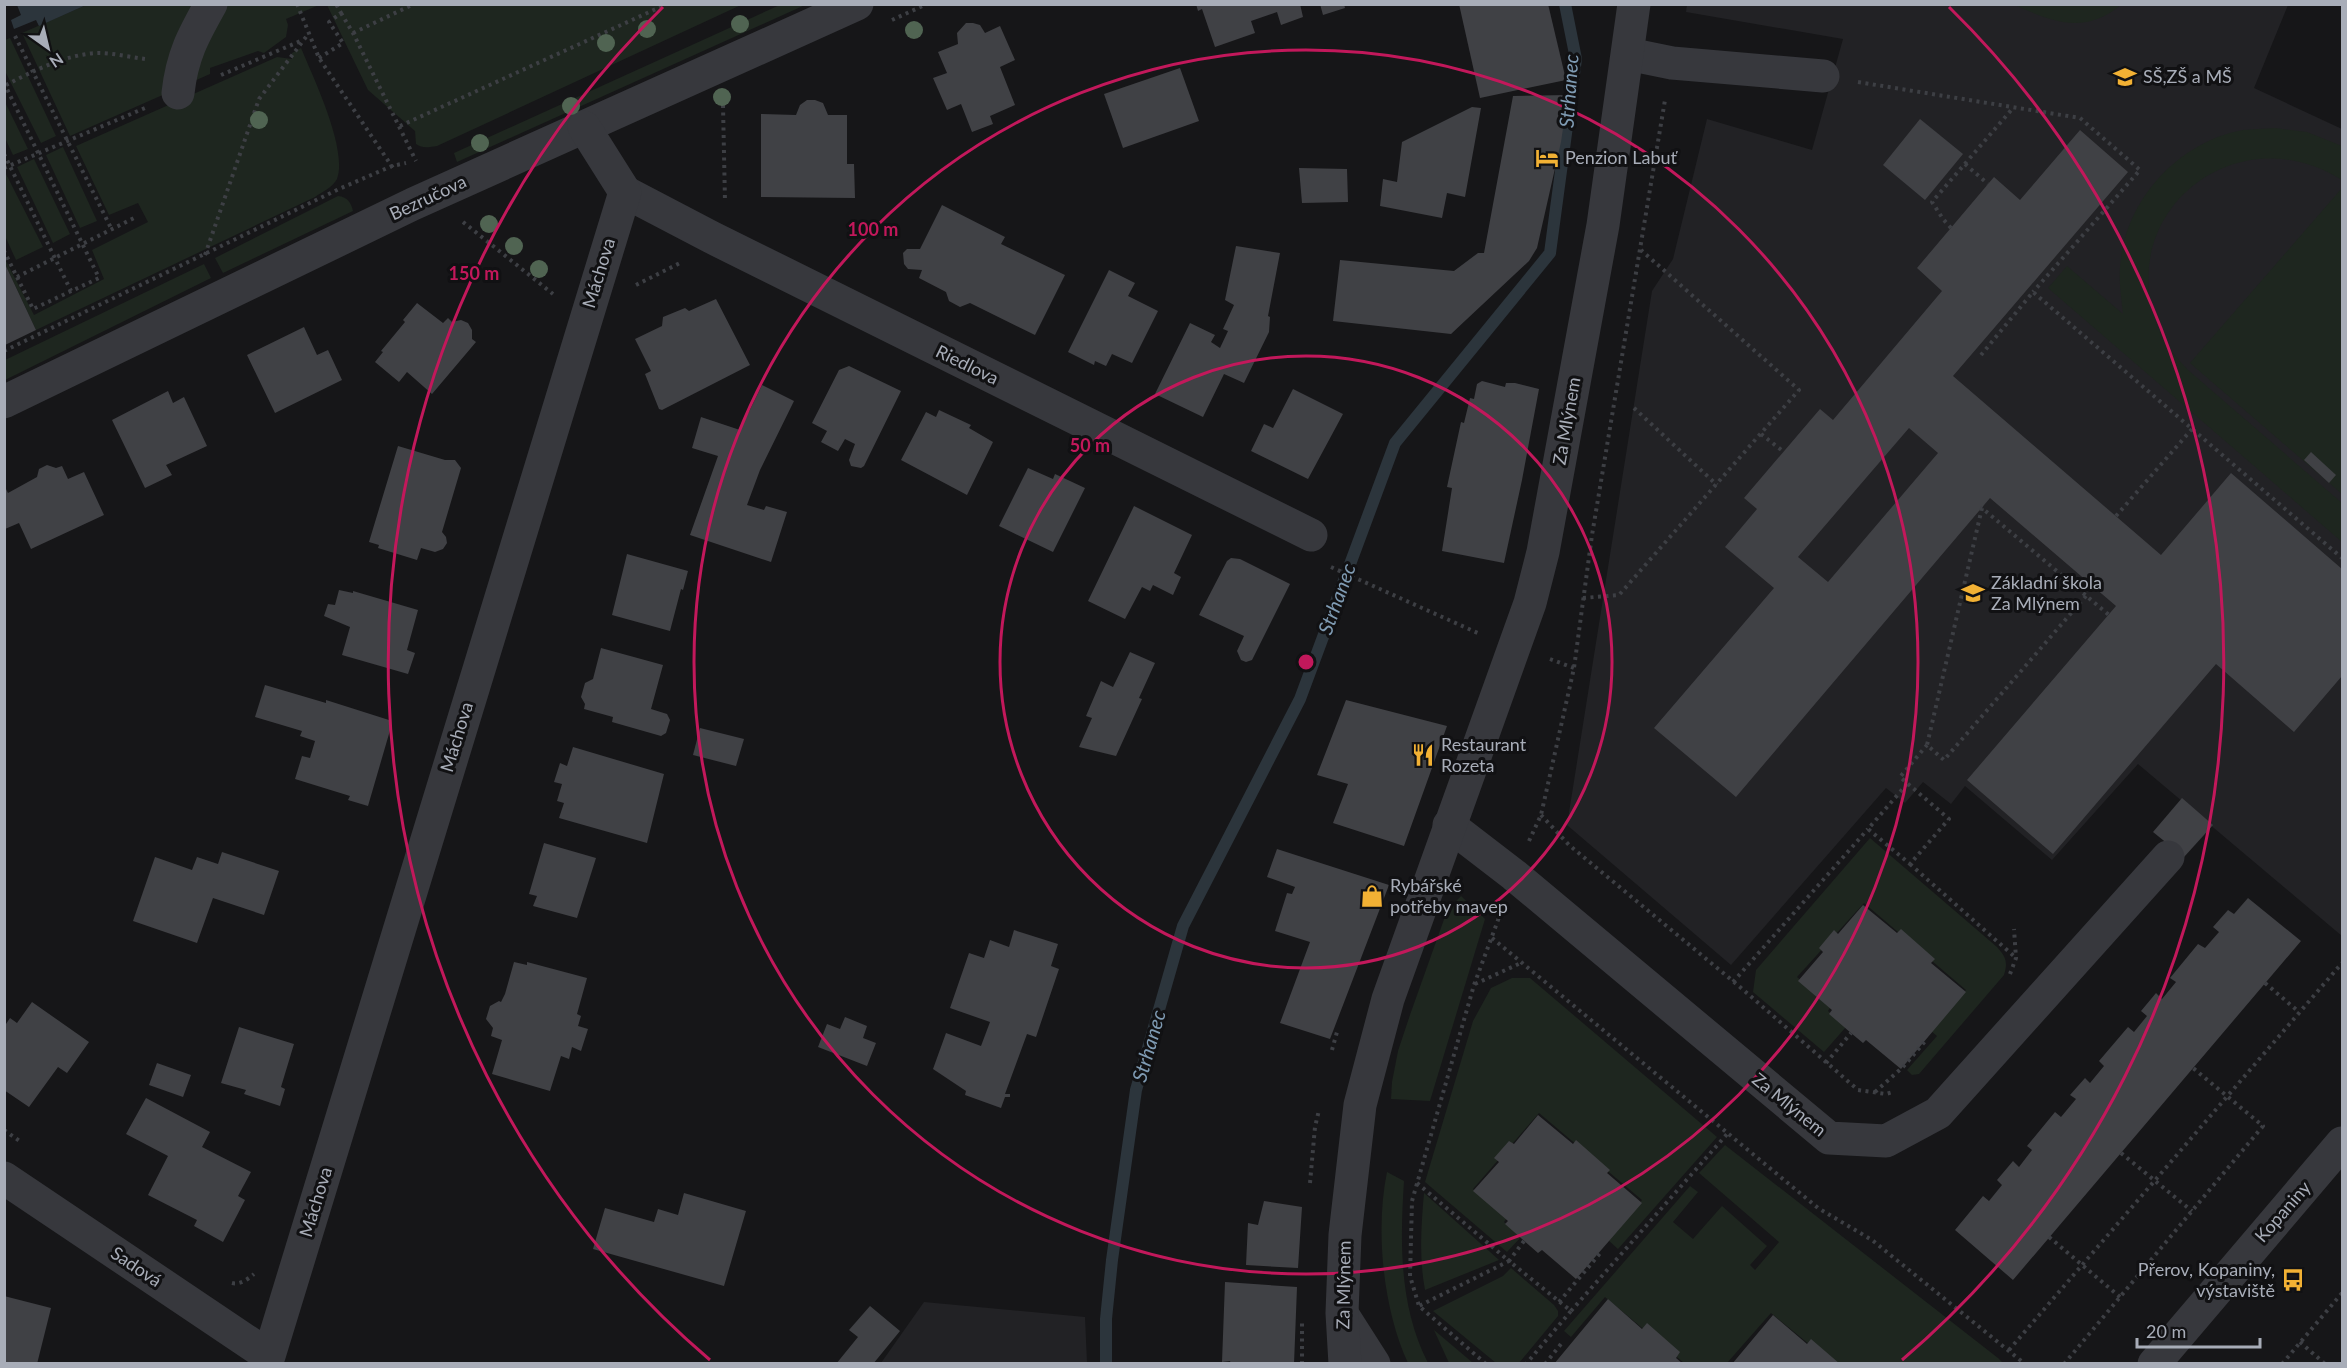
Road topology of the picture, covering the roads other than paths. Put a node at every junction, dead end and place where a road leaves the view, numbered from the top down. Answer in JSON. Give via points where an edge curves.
{"nodes":[{"id":1,"x":211,"y":4,"type":"edge"},
{"id":2,"x":857,"y":4,"type":"edge"},
{"id":3,"x":1634,"y":4,"type":"edge"},
{"id":4,"x":1628,"y":54,"type":"junction"},
{"id":5,"x":1823,"y":76,"type":"road end"},
{"id":6,"x":179,"y":81,"type":"road end"},
{"id":7,"x":584,"y":127,"type":"junction"},
{"id":8,"x":625,"y":192,"type":"junction"},
{"id":9,"x":4,"y":402,"type":"edge"},
{"id":10,"x":1316,"y":549,"type":"road end"},
{"id":11,"x":1449,"y":825,"type":"junction"},
{"id":12,"x":2168,"y":857,"type":"dead end"},
{"id":13,"x":2343,"y":1143,"type":"edge"},
{"id":14,"x":4,"y":1178,"type":"edge"},
{"id":15,"x":1342,"y":1313,"type":"junction"},
{"id":16,"x":269,"y":1356,"type":"joint"},
{"id":17,"x":1346,"y":1364,"type":"edge"},
{"id":18,"x":1374,"y":1364,"type":"edge"},
{"id":19,"x":2154,"y":1364,"type":"edge"}],
"edges":[{"from":1,"to":6,"type":"street","via":[[188,44]]},
{"from":2,"to":7,"type":"street","name":"Bezručova"},
{"from":3,"to":4,"type":"street","name":"Za Mlýnem"},
{"from":4,"to":5,"type":"street","via":[[1672,63]]},
{"from":4,"to":11,"type":"street","name":"Za Mlýnem","via":[[1603,225],[1543,552],[1530,603]]},
{"from":7,"to":8,"type":"street"},
{"from":7,"to":9,"type":"street","name":"Bezručova","via":[[413,204]]},
{"from":8,"to":10,"type":"street","name":"Riedlova"},
{"from":8,"to":16,"type":"street","name":"Máchova"},
{"from":11,"to":12,"type":"street","name":"Za Mlýnem","via":[[1829,1138],[1886,1141],[1938,1113]]},
{"from":11,"to":15,"type":"street","name":"Za Mlýnem","via":[[1388,999],[1360,1105],[1345,1235]]},
{"from":13,"to":19,"type":"street","name":"Kopaniny"},
{"from":14,"to":16,"type":"street","name":"Sadová"},
{"from":15,"to":17,"type":"street","name":"Za Mlýnem"},
{"from":15,"to":18,"type":"street"}]}
